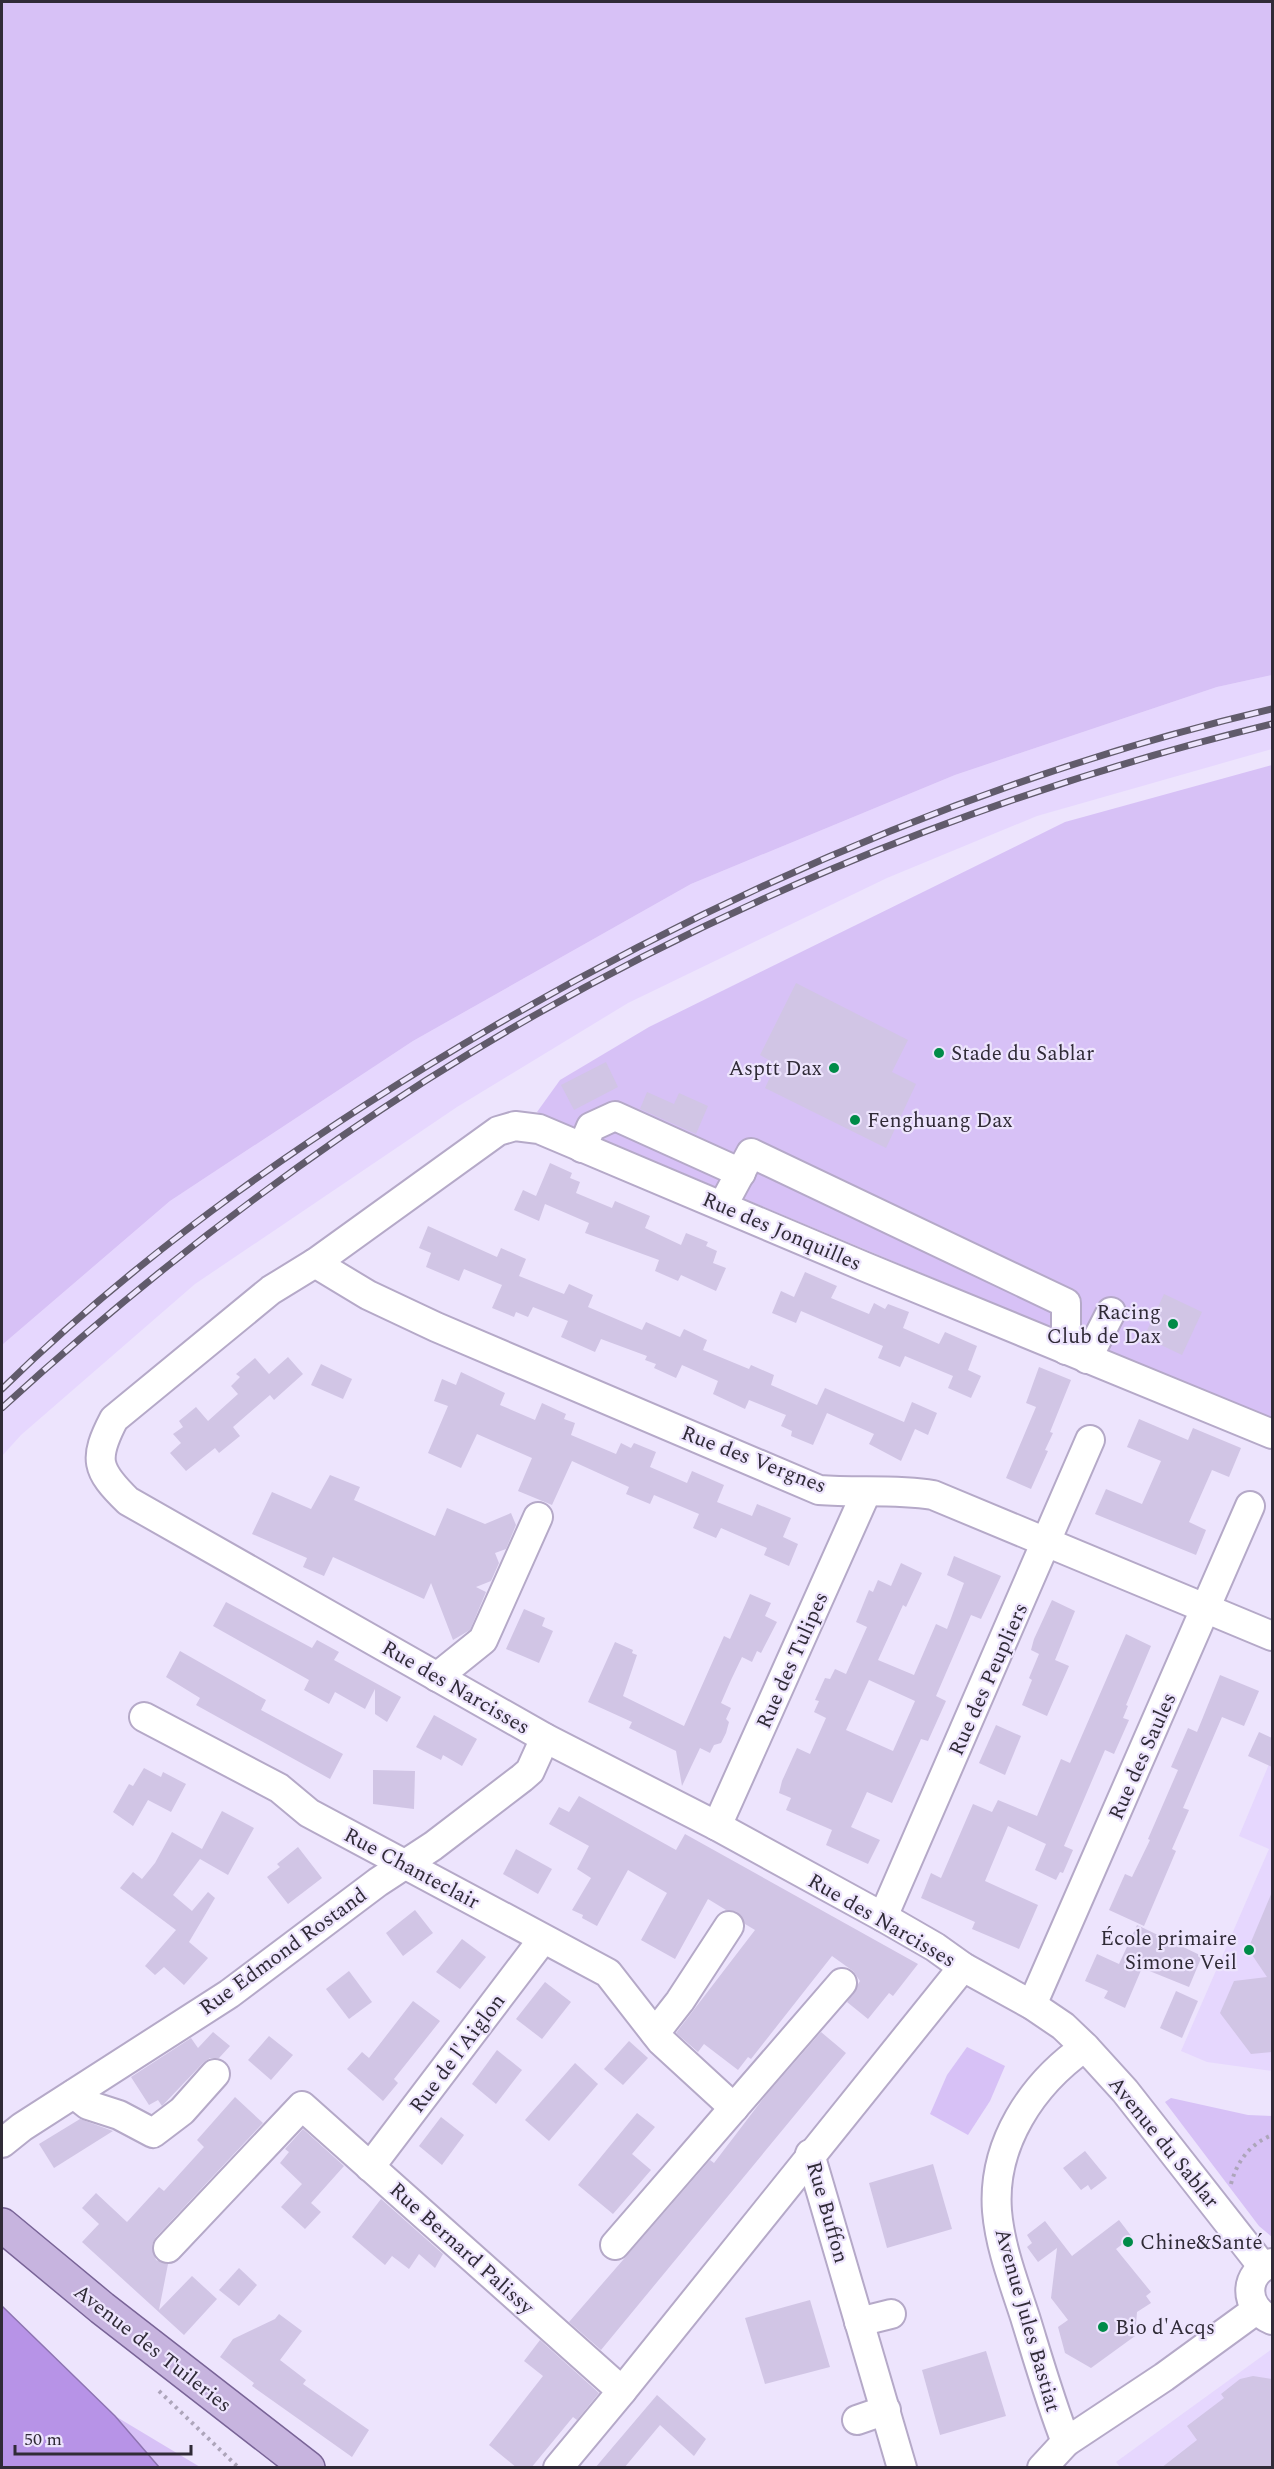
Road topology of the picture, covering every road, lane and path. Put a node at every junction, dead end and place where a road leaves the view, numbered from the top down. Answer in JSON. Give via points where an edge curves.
{"nodes":[{"id":1,"x":582,"y":1148,"type":"junction"},
{"id":2,"x":741,"y":1173,"type":"junction"},
{"id":3,"x":723,"y":1205,"type":"junction"},
{"id":4,"x":315,"y":1263,"type":"junction"},
{"id":5,"x":1111,"y":1312,"type":"dead end"},
{"id":6,"x":1077,"y":1355,"type":"junction"},
{"id":7,"x":1272,"y":1434,"type":"edge"},
{"id":8,"x":1090,"y":1440,"type":"dead end"},
{"id":9,"x":866,"y":1493,"type":"junction"},
{"id":10,"x":1250,"y":1506,"type":"dead end"},
{"id":11,"x":538,"y":1517,"type":"dead end"},
{"id":12,"x":1047,"y":1541,"type":"junction"},
{"id":13,"x":1207,"y":1608,"type":"junction"},
{"id":14,"x":1272,"y":1636,"type":"edge"},
{"id":15,"x":437,"y":1677,"type":"junction"},
{"id":16,"x":144,"y":1717,"type":"dead end"},
{"id":17,"x":545,"y":1738,"type":"junction"},
{"id":18,"x":717,"y":1826,"type":"junction"},
{"id":19,"x":404,"y":1864,"type":"junction"},
{"id":20,"x":883,"y":1917,"type":"junction"},
{"id":21,"x":729,"y":1926,"type":"dead end"},
{"id":22,"x":543,"y":1938,"type":"junction"},
{"id":23,"x":963,"y":1966,"type":"junction"},
{"id":24,"x":842,"y":1983,"type":"dead end"},
{"id":25,"x":1032,"y":2005,"type":"junction"},
{"id":26,"x":658,"y":2037,"type":"junction"},
{"id":27,"x":1085,"y":2047,"type":"junction"},
{"id":28,"x":215,"y":2074,"type":"dead end"},
{"id":29,"x":74,"y":2094,"type":"junction"},
{"id":30,"x":734,"y":2108,"type":"junction"},
{"id":31,"x":1272,"y":2135,"type":"edge"},
{"id":32,"x":2,"y":2143,"type":"edge"},
{"id":33,"x":810,"y":2154,"type":"junction"},
{"id":34,"x":370,"y":2167,"type":"junction"},
{"id":35,"x":1230,"y":2189,"type":"dead end"},
{"id":36,"x":2,"y":2224,"type":"edge"},
{"id":37,"x":615,"y":2245,"type":"dead end"},
{"id":38,"x":168,"y":2248,"type":"dead end"},
{"id":39,"x":1268,"y":2265,"type":"edge"},
{"id":40,"x":891,"y":2314,"type":"dead end"},
{"id":41,"x":1264,"y":2315,"type":"edge"},
{"id":42,"x":859,"y":2322,"type":"junction"},
{"id":43,"x":156,"y":2388,"type":"dead end"},
{"id":44,"x":622,"y":2391,"type":"junction"},
{"id":45,"x":885,"y":2410,"type":"junction"},
{"id":46,"x":857,"y":2420,"type":"dead end"},
{"id":47,"x":1066,"y":2442,"type":"junction"},
{"id":48,"x":239,"y":2468,"type":"edge"},
{"id":49,"x":308,"y":2468,"type":"edge"},
{"id":50,"x":558,"y":2468,"type":"edge"},
{"id":51,"x":903,"y":2468,"type":"edge"},
{"id":52,"x":1042,"y":2468,"type":"edge"}],
"edges":[{"from":1,"to":2,"type":"street","via":[[591,1127],[615,1116]]},
{"from":1,"to":3,"type":"street","name":"Rue des Jonquilles"},
{"from":1,"to":4,"type":"street","name":"Rue des Jonquilles","via":[[539,1129],[515,1126],[498,1131]]},
{"from":2,"to":3,"type":"street"},
{"from":2,"to":6,"type":"street","via":[[752,1153],[1066,1303]]},
{"from":3,"to":6,"type":"street","name":"Rue des Jonquilles"},
{"from":4,"to":9,"type":"street","name":"Rue des Vergnes","via":[[368,1295],[436,1327],[819,1490]]},
{"from":4,"to":15,"type":"street","name":"Rue des Narcisses","via":[[271,1290],[114,1419],[101,1444],[101,1466],[110,1483],[128,1501]]},
{"from":5,"to":6,"type":"street"},
{"from":6,"to":7,"type":"street","name":"Rue des Jonquilles"},
{"from":8,"to":12,"type":"street","name":"Rue des Peupliers"},
{"from":9,"to":12,"type":"street","name":"Rue des Vergnes","via":[[900,1490],[933,1495]]},
{"from":9,"to":18,"type":"street","name":"Rue des Tulipes"},
{"from":10,"to":13,"type":"street","name":"Rue des Saules"},
{"from":11,"to":15,"type":"street","via":[[483,1640]]},
{"from":12,"to":13,"type":"street","name":"Rue des Vergnes"},
{"from":12,"to":20,"type":"street","name":"Rue des Peupliers"},
{"from":13,"to":14,"type":"street","name":"Rue des Vergnes"},
{"from":13,"to":25,"type":"street","name":"Rue des Saules"},
{"from":15,"to":17,"type":"street","name":"Rue des Narcisses"},
{"from":16,"to":19,"type":"street","name":"Rue Chanteclair","via":[[279,1788],[309,1813]]},
{"from":17,"to":18,"type":"street","name":"Rue des Narcisses"},
{"from":17,"to":19,"type":"street","name":"Rue Edmond Rostand","via":[[530,1771]]},
{"from":18,"to":20,"type":"street","name":"Rue des Narcisses"},
{"from":19,"to":22,"type":"street","name":"Rue Chanteclair"},
{"from":19,"to":29,"type":"street","name":"Rue Edmond Rostand","via":[[229,1994]]},
{"from":20,"to":23,"type":"street","name":"Rue des Narcisses"},
{"from":21,"to":26,"type":"street"},
{"from":22,"to":26,"type":"street","name":"Rue Chanteclair","via":[[608,1973]]},
{"from":22,"to":34,"type":"street","name":"Rue de l'Aiglon"},
{"from":23,"to":25,"type":"street","name":"Rue des Narcisses"},
{"from":23,"to":33,"type":"street","name":"Rue Buffon"},
{"from":24,"to":30,"type":"street"},
{"from":25,"to":27,"type":"street","name":"Rue des Narcisses"},
{"from":26,"to":30,"type":"street","name":"Rue Chanteclair"},
{"from":27,"to":39,"type":"street","name":"Avenue du Sablar"},
{"from":27,"to":47,"type":"street","name":"Avenue Jules Bastiat","via":[[1058,2069],[1017,2118],[1002,2159],[997,2211],[1005,2255]]},
{"from":28,"to":29,"type":"street","via":[[182,2111],[153,2133],[119,2115],[88,2105]]},
{"from":29,"to":32,"type":"street","name":"Rue Edmond Rostand"},
{"from":30,"to":37,"type":"street"},
{"from":31,"to":35,"type":"path","via":[[1240,2160]]},
{"from":33,"to":42,"type":"street","name":"Rue Buffon"},
{"from":33,"to":44,"type":"street"},
{"from":34,"to":38,"type":"street","name":"Rue Bernard Palissy","via":[[302,2106]]},
{"from":34,"to":44,"type":"street","name":"Rue Bernard Palissy"},
{"from":36,"to":49,"type":"main road","name":"Avenue des Tuileries"},
{"from":39,"to":41,"type":"street","via":[[1252,2279],[1250,2287],[1250,2295]]},
{"from":40,"to":42,"type":"street"},
{"from":41,"to":47,"type":"street","name":"Avenue Jules Bastiat"},
{"from":42,"to":45,"type":"street","name":"Rue Buffon"},
{"from":43,"to":48,"type":"path"},
{"from":44,"to":50,"type":"street"},
{"from":45,"to":46,"type":"street"},
{"from":45,"to":51,"type":"street","name":"Rue Buffon"},
{"from":47,"to":52,"type":"street","name":"Avenue Jules Bastiat"}]}
